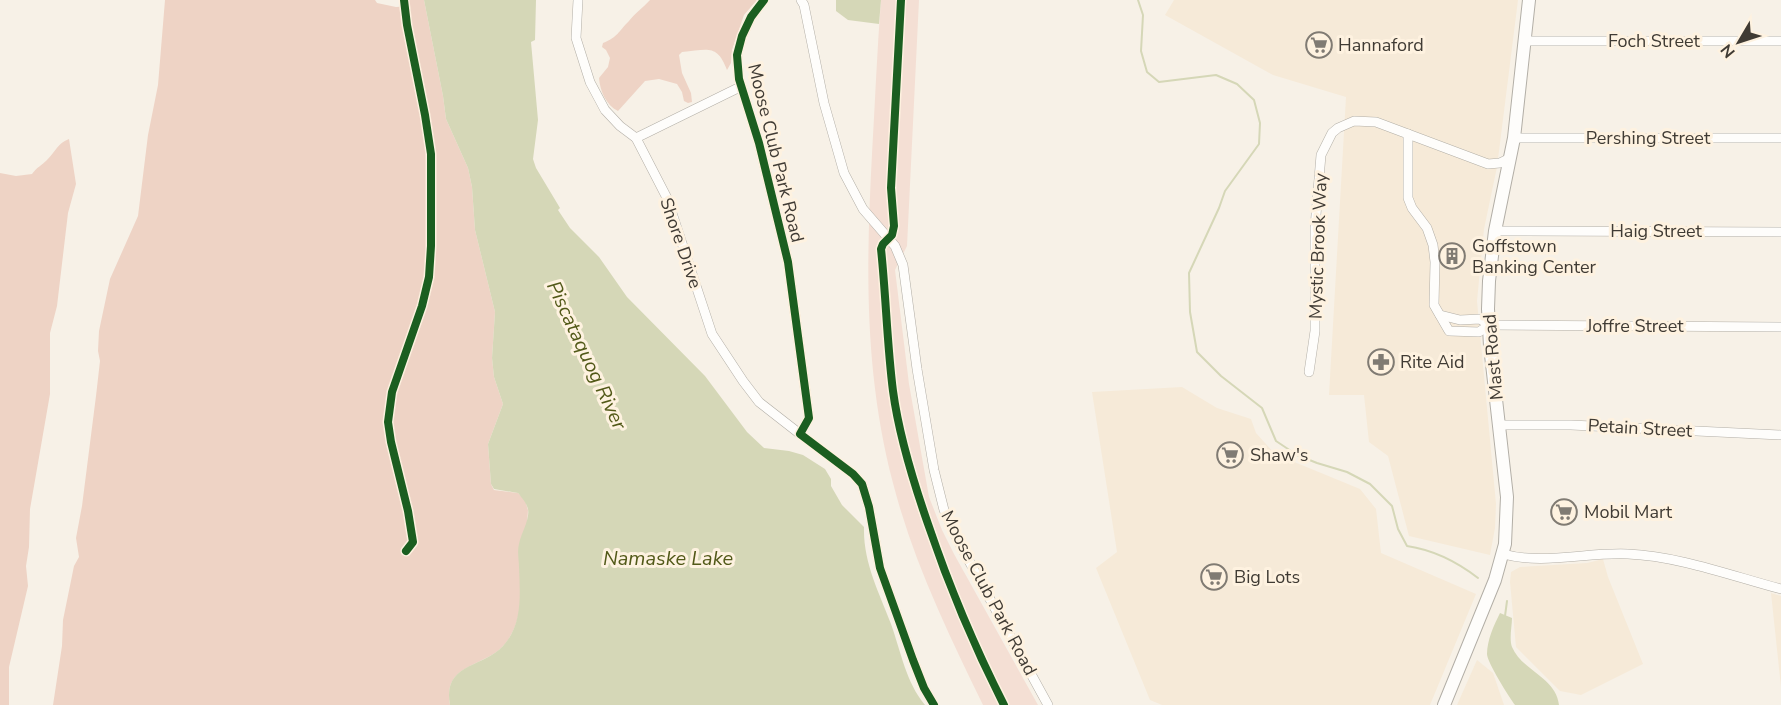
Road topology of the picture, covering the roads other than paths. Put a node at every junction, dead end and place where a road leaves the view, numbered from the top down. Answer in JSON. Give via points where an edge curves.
{"nodes":[{"id":1,"x":404,"y":0,"type":"edge"},
{"id":2,"x":578,"y":0,"type":"edge"},
{"id":3,"x":764,"y":0,"type":"edge"},
{"id":4,"x":801,"y":0,"type":"edge"},
{"id":5,"x":1529,"y":0,"type":"edge"},
{"id":6,"x":1526,"y":41,"type":"junction"},
{"id":7,"x":1781,"y":41,"type":"edge"},
{"id":8,"x":740,"y":87,"type":"junction"},
{"id":9,"x":1408,"y":134,"type":"junction"},
{"id":10,"x":636,"y":138,"type":"junction"},
{"id":11,"x":1514,"y":138,"type":"junction"},
{"id":12,"x":1781,"y":138,"type":"edge"},
{"id":13,"x":1510,"y":158,"type":"junction"},
{"id":14,"x":1496,"y":231,"type":"junction"},
{"id":15,"x":1781,"y":232,"type":"edge"},
{"id":16,"x":1440,"y":315,"type":"junction"},
{"id":17,"x":1489,"y":325,"type":"junction"},
{"id":18,"x":1781,"y":327,"type":"edge"},
{"id":19,"x":1309,"y":372,"type":"dead end"},
{"id":20,"x":1499,"y":425,"type":"junction"},
{"id":21,"x":800,"y":434,"type":"junction"},
{"id":22,"x":1781,"y":435,"type":"edge"},
{"id":23,"x":406,"y":551,"type":"dead end"},
{"id":24,"x":1503,"y":554,"type":"junction"},
{"id":25,"x":1781,"y":589,"type":"edge"},
{"id":26,"x":934,"y":705,"type":"edge"},
{"id":27,"x":1048,"y":705,"type":"edge"},
{"id":28,"x":1444,"y":705,"type":"edge"}],
"edges":[{"from":1,"to":23,"type":"street","via":[[429,135],[431,185],[429,277],[392,392],[388,422],[413,542]]},
{"from":2,"to":10,"type":"street","via":[[576,38],[590,82],[604,110]]},
{"from":3,"to":8,"type":"street","name":"Moose Club Park Road","via":[[751,17],[739,47]]},
{"from":4,"to":27,"type":"street","name":"Moose Club Park Road","via":[[844,173],[863,209],[895,246],[903,265],[929,442],[944,510]]},
{"from":5,"to":6,"type":"main road","name":"Mast Road"},
{"from":6,"to":7,"type":"street","name":"Foch Street"},
{"from":6,"to":11,"type":"main road","name":"Mast Road"},
{"from":8,"to":10,"type":"street"},
{"from":8,"to":21,"type":"street","name":"Moose Club Park Road","via":[[759,142],[788,262],[809,418]]},
{"from":9,"to":13,"type":"street","name":"Mystic Brook Way","via":[[1488,164]]},
{"from":9,"to":16,"type":"street","via":[[1408,198],[1433,245],[1434,305]]},
{"from":9,"to":19,"type":"street","name":"Mystic Brook Way","via":[[1376,122],[1354,122],[1332,133],[1323,148],[1315,227],[1315,331]]},
{"from":10,"to":21,"type":"street","name":"Shore Drive","via":[[674,215],[712,334],[759,402]]},
{"from":11,"to":12,"type":"street","name":"Pershing Street"},
{"from":11,"to":13,"type":"main road","name":"Mast Road"},
{"from":13,"to":14,"type":"main road","name":"Mast Road"},
{"from":14,"to":15,"type":"street","name":"Haig Street"},
{"from":14,"to":17,"type":"main road","name":"Mast Road","via":[[1489,281]]},
{"from":16,"to":17,"type":"street","via":[[1480,319]]},
{"from":16,"to":17,"type":"street","via":[[1449,331],[1479,332]]},
{"from":17,"to":18,"type":"street","name":"Joffre Street"},
{"from":17,"to":20,"type":"main road","name":"Mast Road"},
{"from":20,"to":22,"type":"street","name":"Petain Street"},
{"from":20,"to":24,"type":"main road","name":"Mast Road","via":[[1507,497]]},
{"from":21,"to":26,"type":"street","via":[[862,484],[879,567],[912,660]]},
{"from":24,"to":25,"type":"street","via":[[1524,558],[1650,556]]},
{"from":24,"to":28,"type":"main road","name":"Mast Road"}]}
